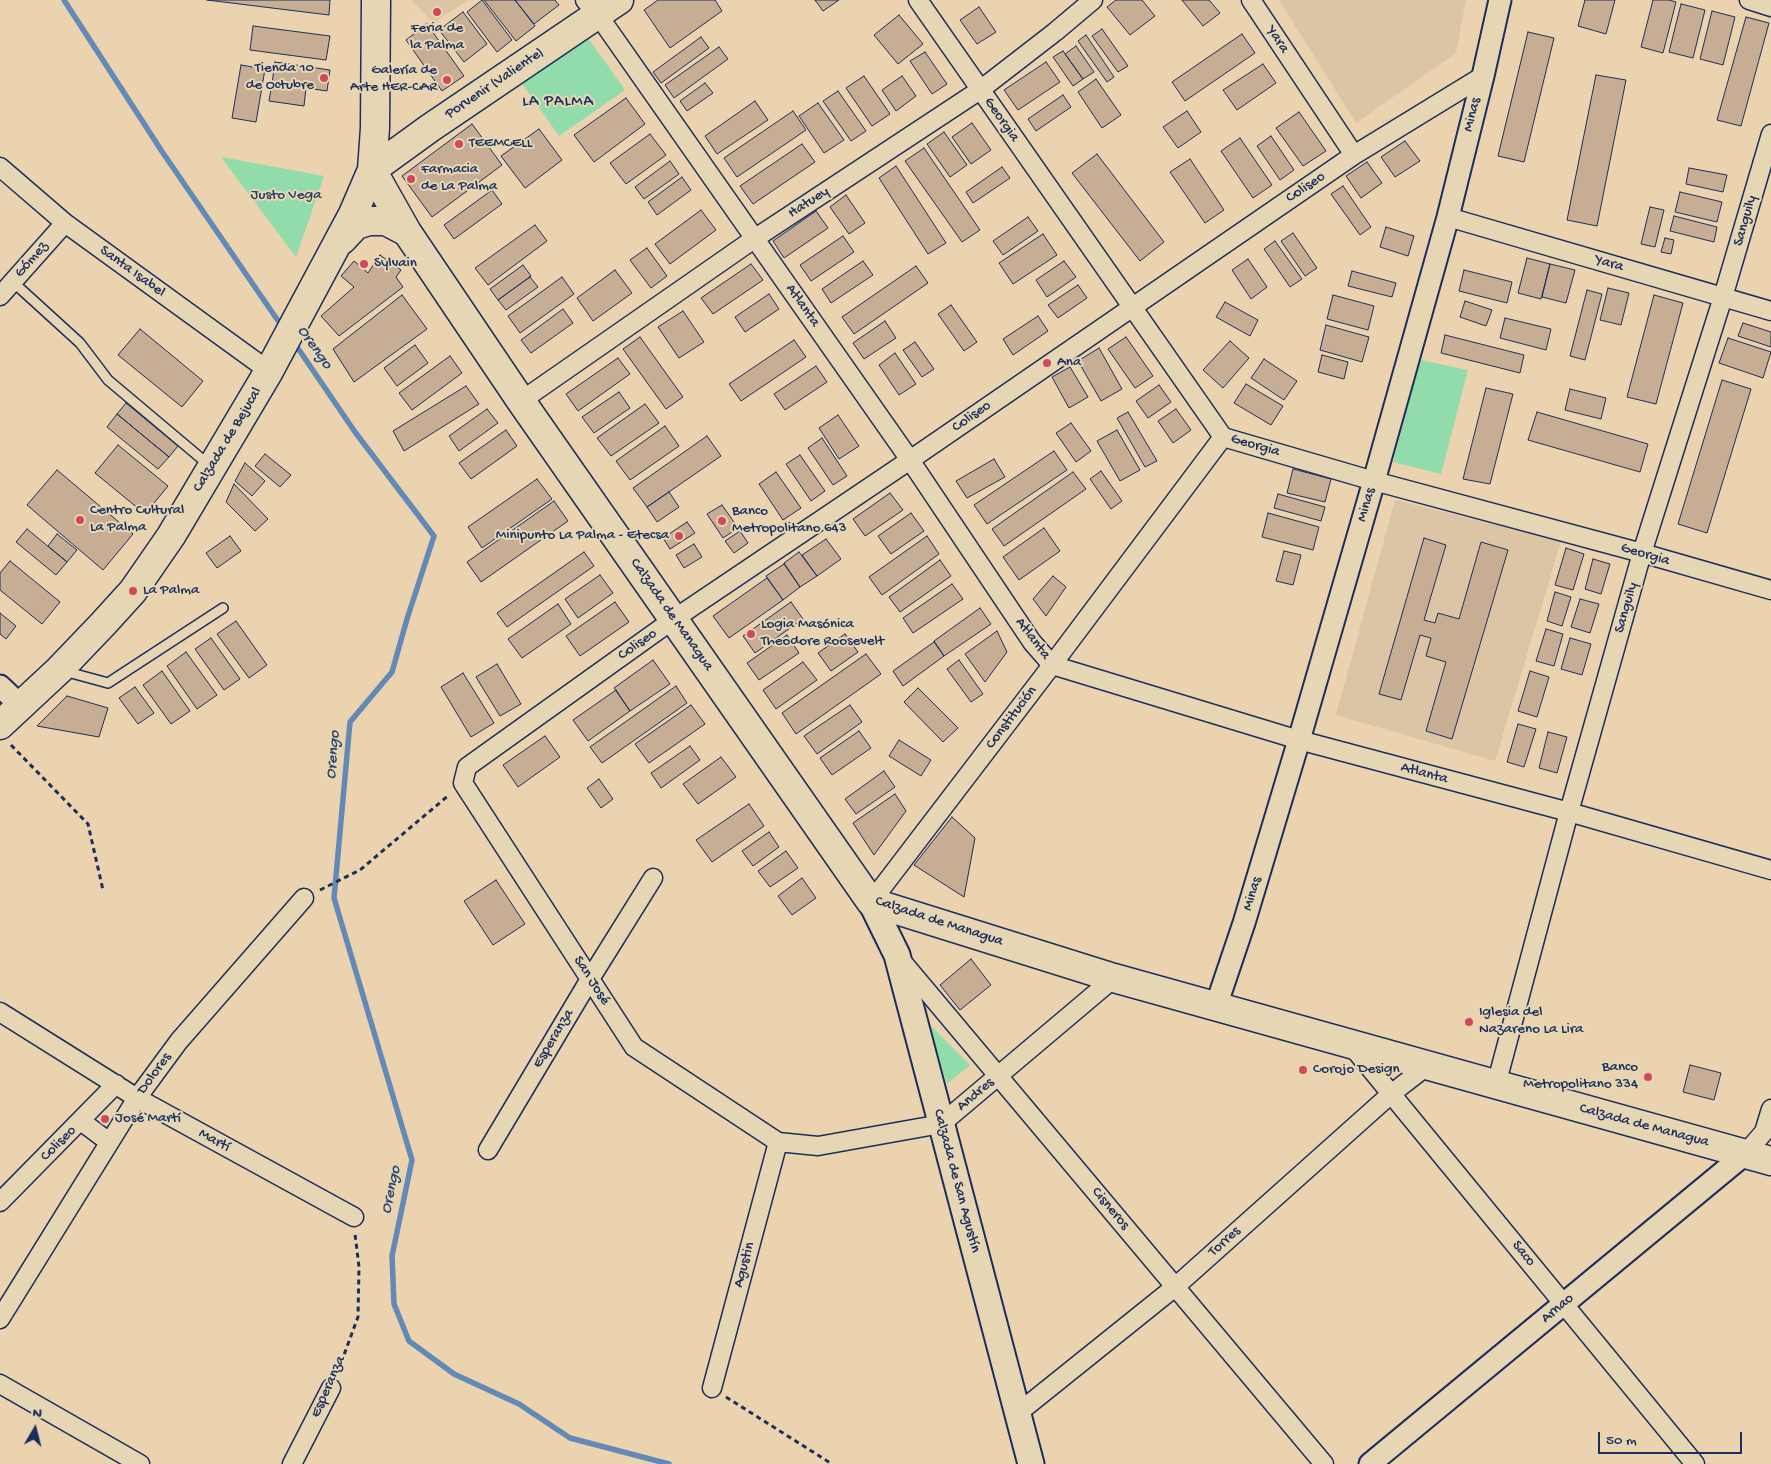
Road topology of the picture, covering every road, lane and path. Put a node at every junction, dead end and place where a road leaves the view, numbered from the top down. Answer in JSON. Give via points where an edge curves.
{"nodes":[{"id":1,"x":376,"y":0,"type":"edge"},
{"id":2,"x":918,"y":0,"type":"edge"},
{"id":3,"x":1093,"y":0,"type":"edge"},
{"id":4,"x":1251,"y":0,"type":"edge"},
{"id":5,"x":1500,"y":0,"type":"edge"},
{"id":6,"x":1749,"y":0,"type":"edge"},
{"id":7,"x":601,"y":5,"type":"edge"},
{"id":8,"x":1771,"y":7,"type":"edge"},
{"id":9,"x":1483,"y":76,"type":"junction"},
{"id":10,"x":980,"y":90,"type":"junction"},
{"id":11,"x":1771,"y":134,"type":"edge"},
{"id":12,"x":1354,"y":155,"type":"junction"},
{"id":13,"x":0,"y":167,"type":"edge"},
{"id":14,"x":372,"y":170,"type":"junction"},
{"id":15,"x":1448,"y":217,"type":"junction"},
{"id":16,"x":65,"y":223,"type":"junction"},
{"id":17,"x":407,"y":232,"type":"junction"},
{"id":18,"x":754,"y":239,"type":"junction"},
{"id":19,"x":339,"y":242,"type":"junction"},
{"id":20,"x":13,"y":282,"type":"junction"},
{"id":21,"x":0,"y":296,"type":"edge"},
{"id":22,"x":1723,"y":297,"type":"junction"},
{"id":23,"x":1132,"y":307,"type":"junction"},
{"id":24,"x":1771,"y":311,"type":"edge"},
{"id":25,"x":273,"y":363,"type":"junction"},
{"id":26,"x":521,"y":401,"type":"junction"},
{"id":27,"x":1223,"y":436,"type":"junction"},
{"id":28,"x":910,"y":460,"type":"junction"},
{"id":29,"x":212,"y":467,"type":"junction"},
{"id":30,"x":1374,"y":481,"type":"junction"},
{"id":31,"x":1642,"y":553,"type":"junction"},
{"id":32,"x":1771,"y":590,"type":"edge"},
{"id":33,"x":223,"y":608,"type":"dead end"},
{"id":34,"x":674,"y":619,"type":"junction"},
{"id":35,"x":1052,"y":665,"type":"junction"},
{"id":36,"x":59,"y":670,"type":"junction"},
{"id":37,"x":0,"y":686,"type":"edge"},
{"id":38,"x":21,"y":706,"type":"junction"},
{"id":39,"x":3,"y":733,"type":"edge"},
{"id":40,"x":1299,"y":740,"type":"junction"},
{"id":41,"x":465,"y":775,"type":"junction"},
{"id":42,"x":1569,"y":812,"type":"junction"},
{"id":43,"x":1771,"y":870,"type":"edge"},
{"id":44,"x":653,"y":878,"type":"dead end"},
{"id":45,"x":103,"y":890,"type":"dead end"},
{"id":46,"x":304,"y":898,"type":"joint"},
{"id":47,"x":871,"y":902,"type":"junction"},
{"id":48,"x":897,"y":955,"type":"junction"},
{"id":49,"x":1114,"y":978,"type":"junction"},
{"id":50,"x":590,"y":979,"type":"junction"},
{"id":51,"x":1216,"y":1006,"type":"junction"},
{"id":52,"x":0,"y":1012,"type":"edge"},
{"id":53,"x":1350,"y":1044,"type":"junction"},
{"id":54,"x":1427,"y":1066,"type":"junction"},
{"id":55,"x":998,"y":1076,"type":"junction"},
{"id":56,"x":116,"y":1084,"type":"junction"},
{"id":57,"x":1496,"y":1085,"type":"junction"},
{"id":58,"x":1391,"y":1094,"type":"junction"},
{"id":59,"x":137,"y":1098,"type":"junction"},
{"id":60,"x":1771,"y":1109,"type":"edge"},
{"id":61,"x":81,"y":1121,"type":"junction"},
{"id":62,"x":941,"y":1124,"type":"junction"},
{"id":63,"x":109,"y":1142,"type":"junction"},
{"id":64,"x":778,"y":1142,"type":"junction"},
{"id":65,"x":488,"y":1150,"type":"dead end"},
{"id":66,"x":1745,"y":1154,"type":"junction"},
{"id":67,"x":1771,"y":1161,"type":"edge"},
{"id":68,"x":0,"y":1202,"type":"edge"},
{"id":69,"x":354,"y":1217,"type":"joint"},
{"id":70,"x":1175,"y":1286,"type":"junction"},
{"id":71,"x":1564,"y":1304,"type":"junction"},
{"id":72,"x":0,"y":1319,"type":"edge"},
{"id":73,"x":0,"y":1384,"type":"edge"},
{"id":74,"x":331,"y":1388,"type":"joint"},
{"id":75,"x":712,"y":1388,"type":"joint"},
{"id":76,"x":1018,"y":1413,"type":"junction"},
{"id":77,"x":140,"y":1464,"type":"edge"},
{"id":78,"x":292,"y":1464,"type":"edge"},
{"id":79,"x":832,"y":1464,"type":"edge"},
{"id":80,"x":1031,"y":1464,"type":"edge"},
{"id":81,"x":1324,"y":1464,"type":"edge"},
{"id":82,"x":1370,"y":1464,"type":"edge"},
{"id":83,"x":1696,"y":1464,"type":"edge"}],
"edges":[{"from":1,"to":14,"type":"main road","name":"Calzada de Bejucal"},
{"from":2,"to":10,"type":"street","name":"Georgia"},
{"from":3,"to":10,"type":"street","name":"Hatuey"},
{"from":4,"to":12,"type":"street","name":"Yara"},
{"from":5,"to":9,"type":"street","name":"Minas"},
{"from":6,"to":8,"type":"street"},
{"from":7,"to":14,"type":"main road","name":"Porvenir (Valiente)"},
{"from":7,"to":18,"type":"street","name":"Atlanta"},
{"from":9,"to":12,"type":"street","name":"Coliseo"},
{"from":9,"to":15,"type":"street","name":"Minas"},
{"from":10,"to":18,"type":"street","name":"Hatuey"},
{"from":10,"to":23,"type":"street","name":"Georgia"},
{"from":11,"to":22,"type":"street","name":"Sanguily"},
{"from":12,"to":23,"type":"street","name":"Coliseo"},
{"from":13,"to":16,"type":"street","name":"Santa Isabel"},
{"from":14,"to":17,"type":"main road","name":"Calzada de Managua"},
{"from":14,"to":19,"type":"main road","name":"Calzada de Bejucal"},
{"from":15,"to":22,"type":"street","name":"Yara"},
{"from":15,"to":30,"type":"street","name":"Minas"},
{"from":16,"to":20,"type":"street","name":"Gómez"},
{"from":16,"to":25,"type":"street","name":"Santa Isabel"},
{"from":17,"to":19,"type":"main road","via":[[386,221],[369,221],[356,225]]},
{"from":17,"to":26,"type":"main road","name":"Calzada de Managua"},
{"from":18,"to":26,"type":"street","name":"Hatuey"},
{"from":18,"to":28,"type":"street","name":"Atlanta"},
{"from":19,"to":25,"type":"main road","name":"Calzada de Bejucal"},
{"from":20,"to":21,"type":"street","name":"Gómez"},
{"from":20,"to":29,"type":"lane","via":[[80,344],[108,380]]},
{"from":22,"to":24,"type":"street","name":"Yara"},
{"from":22,"to":31,"type":"street","name":"Sanguily"},
{"from":23,"to":27,"type":"street","name":"Georgia"},
{"from":23,"to":28,"type":"street","name":"Coliseo"},
{"from":25,"to":29,"type":"main road","name":"Calzada de Bejucal"},
{"from":26,"to":34,"type":"main road","name":"Calzada de Managua"},
{"from":27,"to":30,"type":"street","name":"Georgia"},
{"from":27,"to":35,"type":"street","name":"Constitución"},
{"from":28,"to":34,"type":"street","name":"Coliseo"},
{"from":28,"to":35,"type":"street","name":"Atlanta","via":[[1032,642]]},
{"from":29,"to":36,"type":"main road","name":"Calzada de Bejucal","via":[[171,536],[133,590]]},
{"from":30,"to":31,"type":"street","name":"Georgia"},
{"from":30,"to":40,"type":"street","name":"Minas"},
{"from":31,"to":32,"type":"street","name":"Georgia"},
{"from":31,"to":42,"type":"street","name":"Sanguily"},
{"from":33,"to":36,"type":"lane","via":[[108,683]]},
{"from":34,"to":41,"type":"street","name":"Coliseo"},
{"from":34,"to":47,"type":"main road","name":"Calzada de Managua"},
{"from":35,"to":40,"type":"street","name":"Atlanta"},
{"from":35,"to":47,"type":"street","name":"Constitución"},
{"from":36,"to":38,"type":"main road","name":"Calzada de Bejucal"},
{"from":37,"to":38,"type":"street"},
{"from":38,"to":39,"type":"main road","name":"Calzada de Bejucal"},
{"from":39,"to":45,"type":"path","via":[[88,824]]},
{"from":40,"to":42,"type":"street","name":"Atlanta"},
{"from":40,"to":51,"type":"street","name":"Minas"},
{"from":41,"to":46,"type":"path","via":[[360,870]]},
{"from":41,"to":50,"type":"street","name":"San José"},
{"from":42,"to":43,"type":"street","name":"Atlanta"},
{"from":42,"to":57,"type":"street","name":"Sanguily"},
{"from":44,"to":50,"type":"street","name":"Esperanza"},
{"from":46,"to":59,"type":"street","name":"Dolores","via":[[179,1041]]},
{"from":47,"to":48,"type":"main road","name":"Calzada de San Agustín"},
{"from":47,"to":49,"type":"main road","name":"Calzada de Managua"},
{"from":48,"to":55,"type":"street","name":"Cisneros"},
{"from":48,"to":62,"type":"main road","name":"Calzada de San Agustín"},
{"from":49,"to":51,"type":"main road","name":"Calzada de Managua"},
{"from":49,"to":55,"type":"street","name":"Andres"},
{"from":50,"to":64,"type":"street","name":"San José","via":[[634,1047]]},
{"from":50,"to":65,"type":"street","name":"Esperanza"},
{"from":51,"to":53,"type":"main road","name":"Calzada de Managua"},
{"from":52,"to":56,"type":"street","name":"Martí"},
{"from":53,"to":54,"type":"main road","name":"Calzada de Managua"},
{"from":53,"to":58,"type":"street","name":"Saco"},
{"from":54,"to":57,"type":"main road","name":"Calzada de Managua"},
{"from":54,"to":58,"type":"street","name":"Torres"},
{"from":55,"to":62,"type":"street","name":"Andres"},
{"from":55,"to":70,"type":"street","name":"Cisneros"},
{"from":56,"to":59,"type":"street","name":"Martí"},
{"from":56,"to":61,"type":"street","name":"Coliseo"},
{"from":57,"to":66,"type":"main road","name":"Calzada de Managua"},
{"from":58,"to":70,"type":"street","name":"Torres"},
{"from":58,"to":71,"type":"street","name":"Saco"},
{"from":59,"to":63,"type":"street","name":"Dolores"},
{"from":59,"to":69,"type":"street","name":"Martí"},
{"from":60,"to":66,"type":"street","via":[[1764,1132]]},
{"from":61,"to":63,"type":"street"},
{"from":61,"to":68,"type":"street","name":"Coliseo"},
{"from":62,"to":64,"type":"street","name":"Andres","via":[[818,1146]]},
{"from":62,"to":76,"type":"main road","name":"Calzada de San Agustín"},
{"from":63,"to":72,"type":"street","name":"Dolores"},
{"from":64,"to":75,"type":"street","name":"Agustin"},
{"from":66,"to":67,"type":"main road","name":"Calzada de Managua"},
{"from":66,"to":71,"type":"street","name":"Arnao"},
{"from":69,"to":74,"type":"path","name":"Esperanza","via":[[359,1267],[358,1317]]},
{"from":70,"to":76,"type":"street","name":"Torres"},
{"from":70,"to":81,"type":"street","name":"Cisneros"},
{"from":71,"to":82,"type":"street","name":"Arnao"},
{"from":71,"to":83,"type":"street","name":"Saco"},
{"from":73,"to":77,"type":"street"},
{"from":74,"to":78,"type":"street","name":"Esperanza"},
{"from":75,"to":79,"type":"path"},
{"from":76,"to":80,"type":"main road","name":"Calzada de San Agustín"}]}
